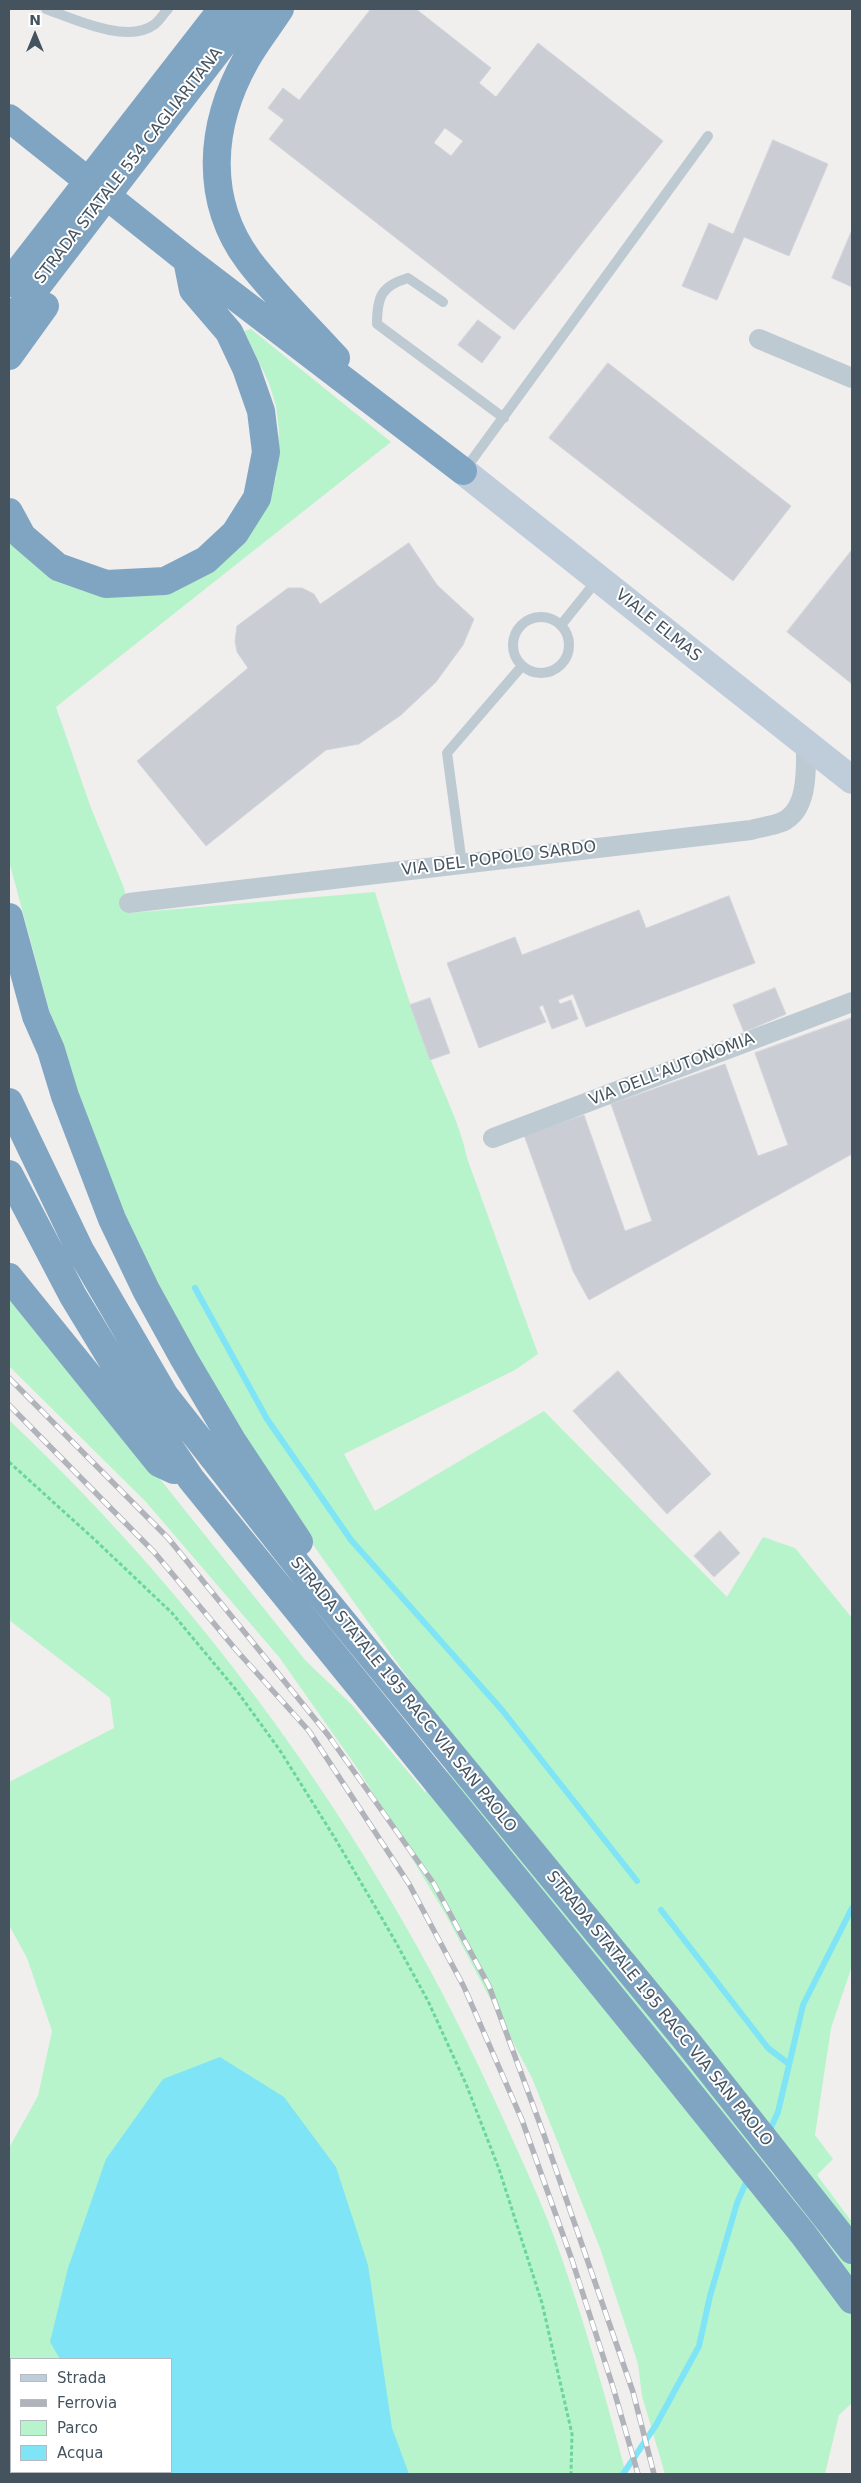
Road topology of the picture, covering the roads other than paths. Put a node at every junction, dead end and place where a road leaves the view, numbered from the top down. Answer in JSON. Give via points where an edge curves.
{"nodes":[{"id":1,"x":46,"y":9,"type":"edge"},
{"id":2,"x":168,"y":9,"type":"edge"},
{"id":3,"x":222,"y":9,"type":"edge"},
{"id":4,"x":250,"y":9,"type":"edge"},
{"id":5,"x":280,"y":9,"type":"edge"},
{"id":6,"x":17,"y":135,"type":"edge"},
{"id":7,"x":708,"y":136,"type":"dead end"},
{"id":8,"x":86,"y":221,"type":"junction"},
{"id":9,"x":44,"y":239,"type":"junction"},
{"id":10,"x":9,"y":256,"type":"edge"},
{"id":11,"x":187,"y":260,"type":"junction"},
{"id":12,"x":9,"y":283,"type":"edge"},
{"id":13,"x":443,"y":302,"type":"dead end"},
{"id":14,"x":9,"y":323,"type":"edge"},
{"id":15,"x":759,"y":340,"type":"dead end"},
{"id":16,"x":9,"y":356,"type":"edge"},
{"id":17,"x":852,"y":378,"type":"edge"},
{"id":18,"x":376,"y":404,"type":"junction"},
{"id":19,"x":504,"y":418,"type":"junction"},
{"id":20,"x":463,"y":472,"type":"junction"},
{"id":21,"x":9,"y":512,"type":"edge"},
{"id":22,"x":598,"y":579,"type":"junction"},
{"id":23,"x":561,"y":625,"type":"junction"},
{"id":24,"x":522,"y":666,"type":"junction"},
{"id":25,"x":806,"y":744,"type":"junction"},
{"id":26,"x":852,"y":780,"type":"edge"},
{"id":27,"x":462,"y":864,"type":"junction"},
{"id":28,"x":129,"y":903,"type":"dead end"},
{"id":29,"x":9,"y":917,"type":"edge"},
{"id":30,"x":852,"y":1002,"type":"edge"},
{"id":31,"x":9,"y":1102,"type":"edge"},
{"id":32,"x":492,"y":1138,"type":"dead end"},
{"id":33,"x":9,"y":1174,"type":"edge"},
{"id":34,"x":9,"y":1277,"type":"edge"},
{"id":35,"x":191,"y":1479,"type":"junction"},
{"id":36,"x":313,"y":1585,"type":"junction"},
{"id":37,"x":852,"y":2250,"type":"edge"},
{"id":38,"x":852,"y":2300,"type":"edge"}],
"edges":[{"from":1,"to":2,"type":"lane","via":[[121,32],[139,31],[154,24]]},
{"from":3,"to":9,"type":"highway","name":"STRADA STATALE 554 CAGLIARITANA"},
{"from":4,"to":8,"type":"highway","name":"STRADA STATALE 554 CAGLIARITANA"},
{"from":5,"to":18,"type":"highway","via":[[246,61],[226,104],[216,150],[216,186],[227,222],[249,260]]},
{"from":6,"to":11,"type":"highway","via":[[80,177]]},
{"from":7,"to":19,"type":"lane"},
{"from":8,"to":14,"type":"highway","name":"STRADA STATALE 554 CAGLIARITANA"},
{"from":8,"to":16,"type":"highway","via":[[84,252]]},
{"from":9,"to":10,"type":"highway","via":[[16,248]]},
{"from":9,"to":12,"type":"highway","name":"STRADA STATALE 554 CAGLIARITANA"},
{"from":11,"to":18,"type":"highway"},
{"from":11,"to":21,"type":"highway","via":[[193,290],[229,332],[261,411],[266,452],[257,498],[235,533],[206,560],[165,581],[106,584],[58,567],[22,536]]},
{"from":13,"to":19,"type":"lane","via":[[408,278],[399,281],[383,291],[377,304],[377,324]]},
{"from":15,"to":17,"type":"street"},
{"from":18,"to":20,"type":"highway"},
{"from":19,"to":20,"type":"lane"},
{"from":20,"to":22,"type":"main road","name":"VIALE ELMAS"},
{"from":22,"to":23,"type":"lane"},
{"from":22,"to":25,"type":"main road","name":"VIALE ELMAS"},
{"from":23,"to":24,"type":"lane","via":[[569,642],[564,661],[558,668],[540,674]]},
{"from":23,"to":24,"type":"lane","via":[[554,620],[536,617],[520,626],[513,642],[516,659]]},
{"from":24,"to":27,"type":"lane","via":[[447,753]]},
{"from":25,"to":26,"type":"main road","name":"VIALE ELMAS"},
{"from":25,"to":27,"type":"street","name":"VIA DEL POPOLO SARDO","via":[[805,781],[800,802],[792,816],[781,822],[741,831]]},
{"from":27,"to":28,"type":"street","name":"VIA DEL POPOLO SARDO"},
{"from":29,"to":36,"type":"highway","via":[[36,1016],[112,1219],[146,1290],[189,1367],[233,1442],[304,1548]]},
{"from":30,"to":32,"type":"street","name":"VIA DELL'AUTONOMIA"},
{"from":31,"to":36,"type":"highway","name":"STRADA STATALE 195 RACC VIA SAN PAOLO","via":[[80,1250],[166,1396]]},
{"from":33,"to":35,"type":"highway","name":"STRADA STATALE 195 RACC VIA SAN PAOLO","via":[[73,1296]]},
{"from":34,"to":35,"type":"highway","via":[[158,1462]]},
{"from":35,"to":38,"type":"highway","name":"STRADA STATALE 195 RACC VIA SAN PAOLO","via":[[664,2060]]},
{"from":36,"to":37,"type":"highway","name":"STRADA STATALE 195 RACC VIA SAN PAOLO","via":[[690,2045]]}]}
